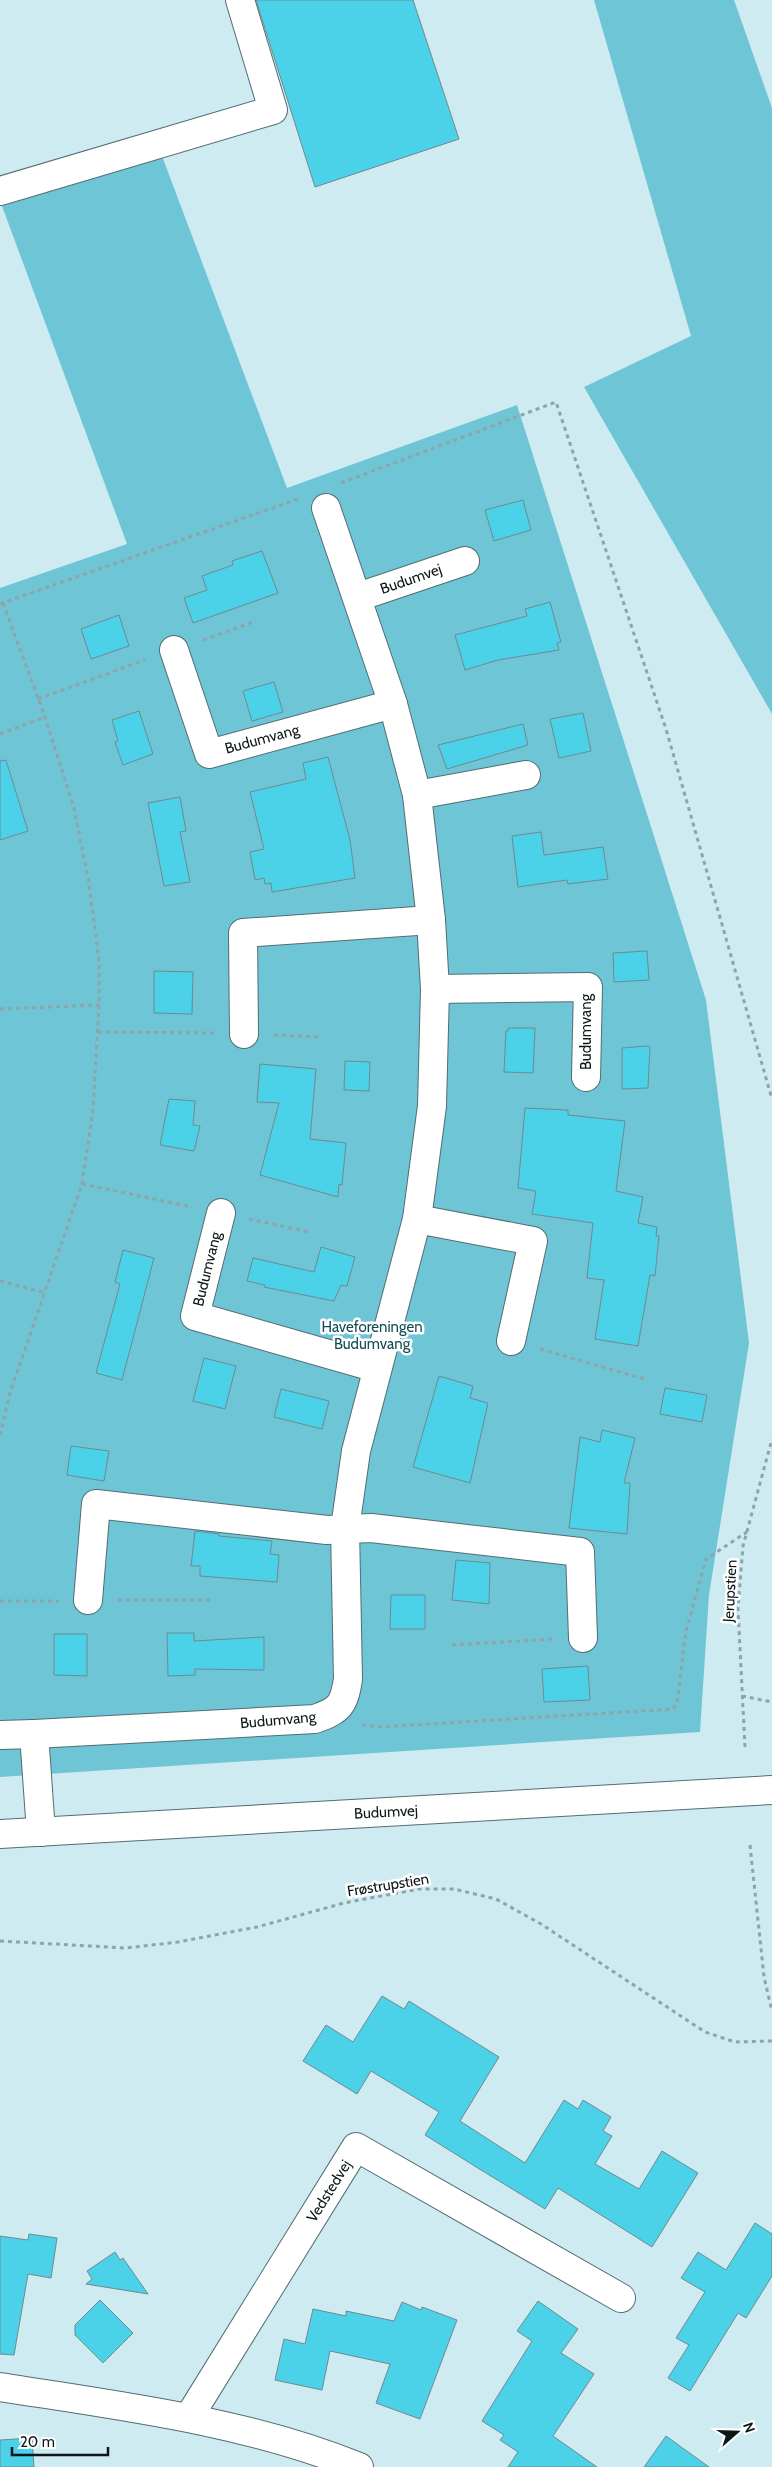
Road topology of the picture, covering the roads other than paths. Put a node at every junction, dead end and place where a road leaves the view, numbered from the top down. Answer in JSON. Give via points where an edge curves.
{"nodes":[{"id":1,"x":240,"y":0,"type":"edge"},
{"id":2,"x":0,"y":191,"type":"edge"},
{"id":3,"x":314,"y":502,"type":"road end"},
{"id":4,"x":465,"y":561,"type":"dead end"},
{"id":5,"x":358,"y":597,"type":"junction"},
{"id":6,"x":174,"y":650,"type":"road end"},
{"id":7,"x":393,"y":704,"type":"junction"},
{"id":8,"x":526,"y":775,"type":"dead end"},
{"id":9,"x":417,"y":795,"type":"junction"},
{"id":10,"x":432,"y":920,"type":"junction"},
{"id":11,"x":435,"y":989,"type":"junction"},
{"id":12,"x":244,"y":1034,"type":"road end"},
{"id":13,"x":586,"y":1077,"type":"dead end"},
{"id":14,"x":221,"y":1213,"type":"road end"},
{"id":15,"x":417,"y":1219,"type":"junction"},
{"id":16,"x":512,"y":1340,"type":"road end"},
{"id":17,"x":377,"y":1368,"type":"junction"},
{"id":18,"x":345,"y":1528,"type":"junction"},
{"id":19,"x":88,"y":1600,"type":"road end"},
{"id":20,"x":582,"y":1638,"type":"road end"},
{"id":21,"x":34,"y":1734,"type":"junction"},
{"id":22,"x":0,"y":1735,"type":"edge"},
{"id":23,"x":772,"y":1790,"type":"edge"},
{"id":24,"x":41,"y":1832,"type":"junction"},
{"id":25,"x":0,"y":1834,"type":"edge"},
{"id":26,"x":621,"y":2298,"type":"dead end"},
{"id":27,"x":0,"y":2387,"type":"edge"},
{"id":28,"x":189,"y":2417,"type":"junction"},
{"id":29,"x":359,"y":2467,"type":"edge"}],
"edges":[{"from":1,"to":2,"type":"street","via":[[273,110]]},
{"from":3,"to":5,"type":"street","name":"Budumvang"},
{"from":4,"to":5,"type":"street","name":"Budumvej"},
{"from":5,"to":7,"type":"street","name":"Budumvang"},
{"from":6,"to":7,"type":"street","name":"Budumvang","via":[[209,754]]},
{"from":7,"to":9,"type":"street","name":"Budumvang"},
{"from":8,"to":9,"type":"street"},
{"from":9,"to":10,"type":"street","name":"Budumvang"},
{"from":10,"to":11,"type":"street","name":"Budumvang"},
{"from":10,"to":12,"type":"street","via":[[243,933]]},
{"from":11,"to":13,"type":"street","name":"Budumvang","via":[[588,987]]},
{"from":11,"to":15,"type":"street","name":"Budumvang","via":[[432,1106]]},
{"from":14,"to":17,"type":"street","name":"Budumvang","via":[[195,1316]]},
{"from":15,"to":16,"type":"street","via":[[533,1241]]},
{"from":15,"to":17,"type":"street","name":"Budumvang"},
{"from":17,"to":18,"type":"street","name":"Budumvang","via":[[356,1451]]},
{"from":18,"to":19,"type":"street","via":[[327,1530],[96,1504]]},
{"from":18,"to":20,"type":"street","via":[[371,1528],[580,1552]]},
{"from":18,"to":21,"type":"street","name":"Budumvang","via":[[348,1679],[345,1698],[335,1712],[315,1719]]},
{"from":21,"to":22,"type":"street","name":"Budumvang"},
{"from":21,"to":24,"type":"street"},
{"from":23,"to":24,"type":"street","name":"Budumvej"},
{"from":24,"to":25,"type":"street","name":"Budumvej"},
{"from":26,"to":28,"type":"street","name":"Vedstedvej","via":[[356,2147]]},
{"from":27,"to":28,"type":"street"},
{"from":28,"to":29,"type":"street","via":[[316,2450]]}]}
